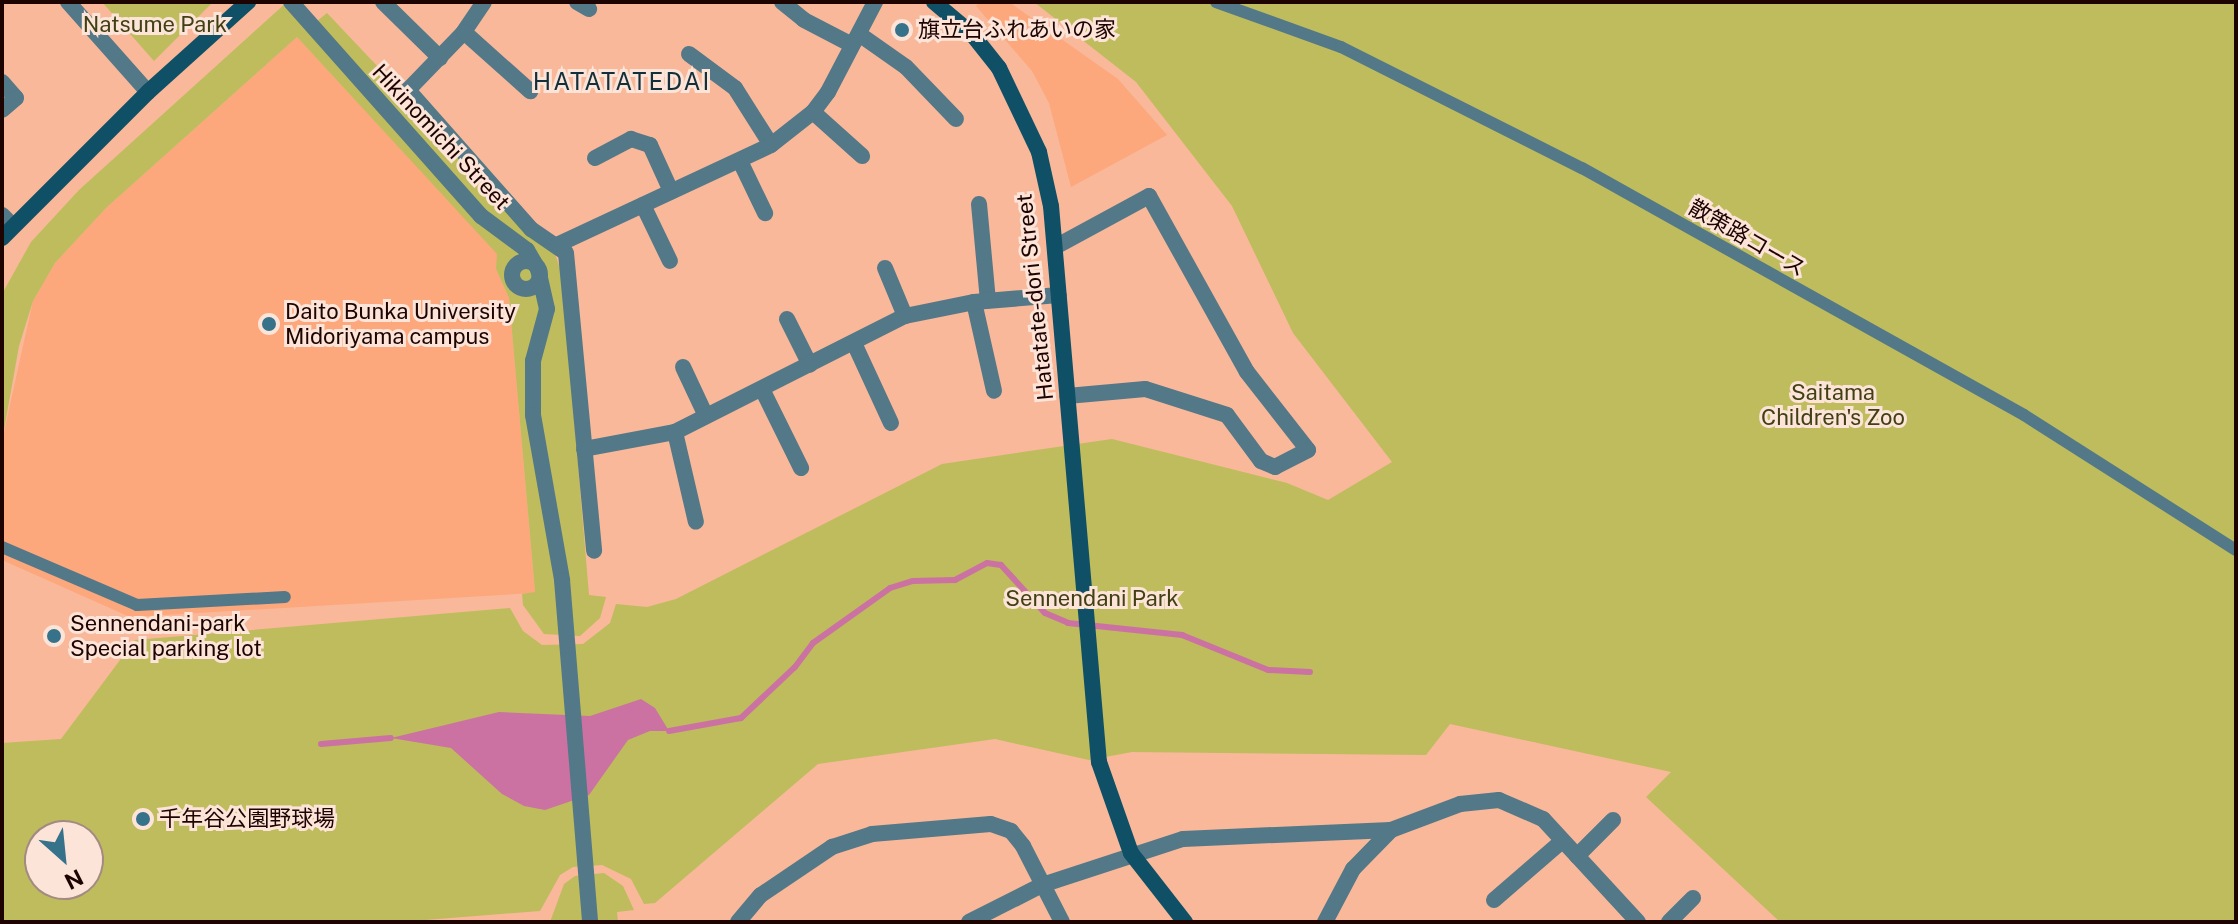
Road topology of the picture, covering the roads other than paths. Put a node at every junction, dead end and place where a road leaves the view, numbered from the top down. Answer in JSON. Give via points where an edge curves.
{"nodes":[{"id":1,"x":68,"y":2,"type":"edge"},
{"id":2,"x":248,"y":2,"type":"edge"},
{"id":3,"x":383,"y":2,"type":"edge"},
{"id":4,"x":484,"y":2,"type":"edge"},
{"id":5,"x":782,"y":2,"type":"edge"},
{"id":6,"x":875,"y":2,"type":"edge"},
{"id":7,"x":934,"y":2,"type":"edge"},
{"id":8,"x":1216,"y":2,"type":"edge"},
{"id":9,"x":292,"y":4,"type":"edge"},
{"id":10,"x":464,"y":32,"type":"junction"},
{"id":11,"x":856,"y":40,"type":"junction"},
{"id":12,"x":689,"y":54,"type":"dead end"},
{"id":13,"x":440,"y":58,"type":"junction"},
{"id":14,"x":2,"y":82,"type":"edge"},
{"id":15,"x":530,"y":91,"type":"dead end"},
{"id":16,"x":148,"y":92,"type":"junction"},
{"id":17,"x":2,"y":110,"type":"edge"},
{"id":18,"x":813,"y":112,"type":"junction"},
{"id":19,"x":956,"y":119,"type":"dead end"},
{"id":20,"x":771,"y":145,"type":"junction"},
{"id":21,"x":862,"y":156,"type":"dead end"},
{"id":22,"x":595,"y":158,"type":"dead end"},
{"id":23,"x":740,"y":161,"type":"junction"},
{"id":24,"x":671,"y":191,"type":"junction"},
{"id":25,"x":979,"y":204,"type":"dead end"},
{"id":26,"x":643,"y":205,"type":"junction"},
{"id":27,"x":765,"y":213,"type":"dead end"},
{"id":28,"x":5,"y":226,"type":"edge"},
{"id":29,"x":559,"y":244,"type":"junction"},
{"id":30,"x":1055,"y":247,"type":"junction"},
{"id":31,"x":670,"y":261,"type":"dead end"},
{"id":32,"x":885,"y":268,"type":"dead end"},
{"id":33,"x":1059,"y":295,"type":"junction"},
{"id":34,"x":981,"y":301,"type":"junction"},
{"id":35,"x":905,"y":316,"type":"junction"},
{"id":36,"x":787,"y":319,"type":"dead end"},
{"id":37,"x":854,"y":343,"type":"junction"},
{"id":38,"x":810,"y":365,"type":"junction"},
{"id":39,"x":683,"y":367,"type":"dead end"},
{"id":40,"x":763,"y":391,"type":"junction"},
{"id":41,"x":994,"y":391,"type":"dead end"},
{"id":42,"x":1067,"y":396,"type":"junction"},
{"id":43,"x":706,"y":416,"type":"junction"},
{"id":44,"x":891,"y":423,"type":"dead end"},
{"id":45,"x":675,"y":432,"type":"junction"},
{"id":46,"x":584,"y":449,"type":"junction"},
{"id":47,"x":801,"y":468,"type":"dead end"},
{"id":48,"x":696,"y":522,"type":"dead end"},
{"id":49,"x":2,"y":547,"type":"edge"},
{"id":50,"x":2236,"y":550,"type":"edge"},
{"id":51,"x":594,"y":551,"type":"dead end"},
{"id":52,"x":285,"y":597,"type":"dead end"},
{"id":53,"x":1613,"y":820,"type":"dead end"},
{"id":54,"x":1391,"y":830,"type":"junction"},
{"id":55,"x":1561,"y":842,"type":"junction"},
{"id":56,"x":1131,"y":853,"type":"junction"},
{"id":57,"x":1577,"y":856,"type":"junction"},
{"id":58,"x":1042,"y":885,"type":"junction"},
{"id":59,"x":1693,"y":898,"type":"dead end"},
{"id":60,"x":1494,"y":900,"type":"dead end"},
{"id":61,"x":1634,"y":921,"type":"edge"},
{"id":62,"x":590,"y":922,"type":"edge"},
{"id":63,"x":738,"y":922,"type":"edge"},
{"id":64,"x":969,"y":922,"type":"edge"},
{"id":65,"x":1062,"y":922,"type":"edge"},
{"id":66,"x":1185,"y":922,"type":"edge"},
{"id":67,"x":1325,"y":922,"type":"edge"},
{"id":68,"x":1669,"y":922,"type":"edge"}],
"edges":[{"from":1,"to":16,"type":"street"},
{"from":2,"to":16,"type":"street"},
{"from":3,"to":13,"type":"street"},
{"from":4,"to":10,"type":"street"},
{"from":5,"to":11,"type":"street","via":[[804,20]]},
{"from":6,"to":11,"type":"street"},
{"from":7,"to":30,"type":"street","name":"Hatatate-dori Street","via":[[972,34],[1020,106],[1039,152]]},
{"from":8,"to":50,"type":"lane","name":"散策路コース","via":[[1341,47],[1582,168],[2024,415]]},
{"from":9,"to":62,"type":"street","name":"Hikinomichi Street","via":[[481,216],[527,250],[538,269],[547,309],[533,361],[533,415],[559,555]]},
{"from":10,"to":13,"type":"street"},
{"from":10,"to":15,"type":"street"},
{"from":11,"to":18,"type":"street"},
{"from":11,"to":19,"type":"street","via":[[906,67]]},
{"from":12,"to":20,"type":"street","via":[[735,88]]},
{"from":13,"to":29,"type":"street","via":[[408,90],[531,229]]},
{"from":14,"to":17,"type":"street","via":[[16,98]]},
{"from":16,"to":28,"type":"street"},
{"from":18,"to":20,"type":"street"},
{"from":18,"to":21,"type":"street"},
{"from":20,"to":23,"type":"street"},
{"from":22,"to":24,"type":"street","via":[[631,139],[650,145]]},
{"from":23,"to":24,"type":"street"},
{"from":23,"to":27,"type":"street"},
{"from":24,"to":26,"type":"street"},
{"from":25,"to":34,"type":"street"},
{"from":26,"to":29,"type":"street"},
{"from":26,"to":31,"type":"street"},
{"from":29,"to":46,"type":"street","via":[[569,265]]},
{"from":30,"to":33,"type":"street","name":"Hatatate-dori Street"},
{"from":30,"to":42,"type":"street","via":[[1149,196],[1247,372],[1308,450],[1275,467],[1261,461],[1227,415],[1145,389]]},
{"from":32,"to":35,"type":"street"},
{"from":33,"to":34,"type":"street"},
{"from":33,"to":42,"type":"street","name":"Hatatate-dori Street"},
{"from":34,"to":35,"type":"street"},
{"from":34,"to":41,"type":"street"},
{"from":35,"to":37,"type":"street"},
{"from":36,"to":38,"type":"street"},
{"from":37,"to":38,"type":"street"},
{"from":37,"to":44,"type":"street"},
{"from":38,"to":40,"type":"street"},
{"from":39,"to":43,"type":"street"},
{"from":40,"to":43,"type":"street"},
{"from":40,"to":47,"type":"street"},
{"from":42,"to":56,"type":"street","name":"Hatatate-dori Street","via":[[1099,762]]},
{"from":43,"to":45,"type":"street"},
{"from":45,"to":46,"type":"street"},
{"from":45,"to":48,"type":"street"},
{"from":46,"to":51,"type":"street"},
{"from":49,"to":52,"type":"lane","via":[[137,605]]},
{"from":53,"to":57,"type":"street"},
{"from":54,"to":55,"type":"street","via":[[1460,804],[1499,800],[1543,819]]},
{"from":54,"to":56,"type":"street","via":[[1213,834]]},
{"from":54,"to":67,"type":"street","via":[[1353,869]]},
{"from":55,"to":57,"type":"street"},
{"from":55,"to":60,"type":"street"},
{"from":56,"to":58,"type":"street"},
{"from":56,"to":66,"type":"street"},
{"from":57,"to":61,"type":"street"},
{"from":58,"to":63,"type":"street","via":[[1011,831],[991,824],[872,834],[832,847],[761,895]]},
{"from":58,"to":64,"type":"street"},
{"from":58,"to":65,"type":"street"},
{"from":59,"to":68,"type":"street"}]}
